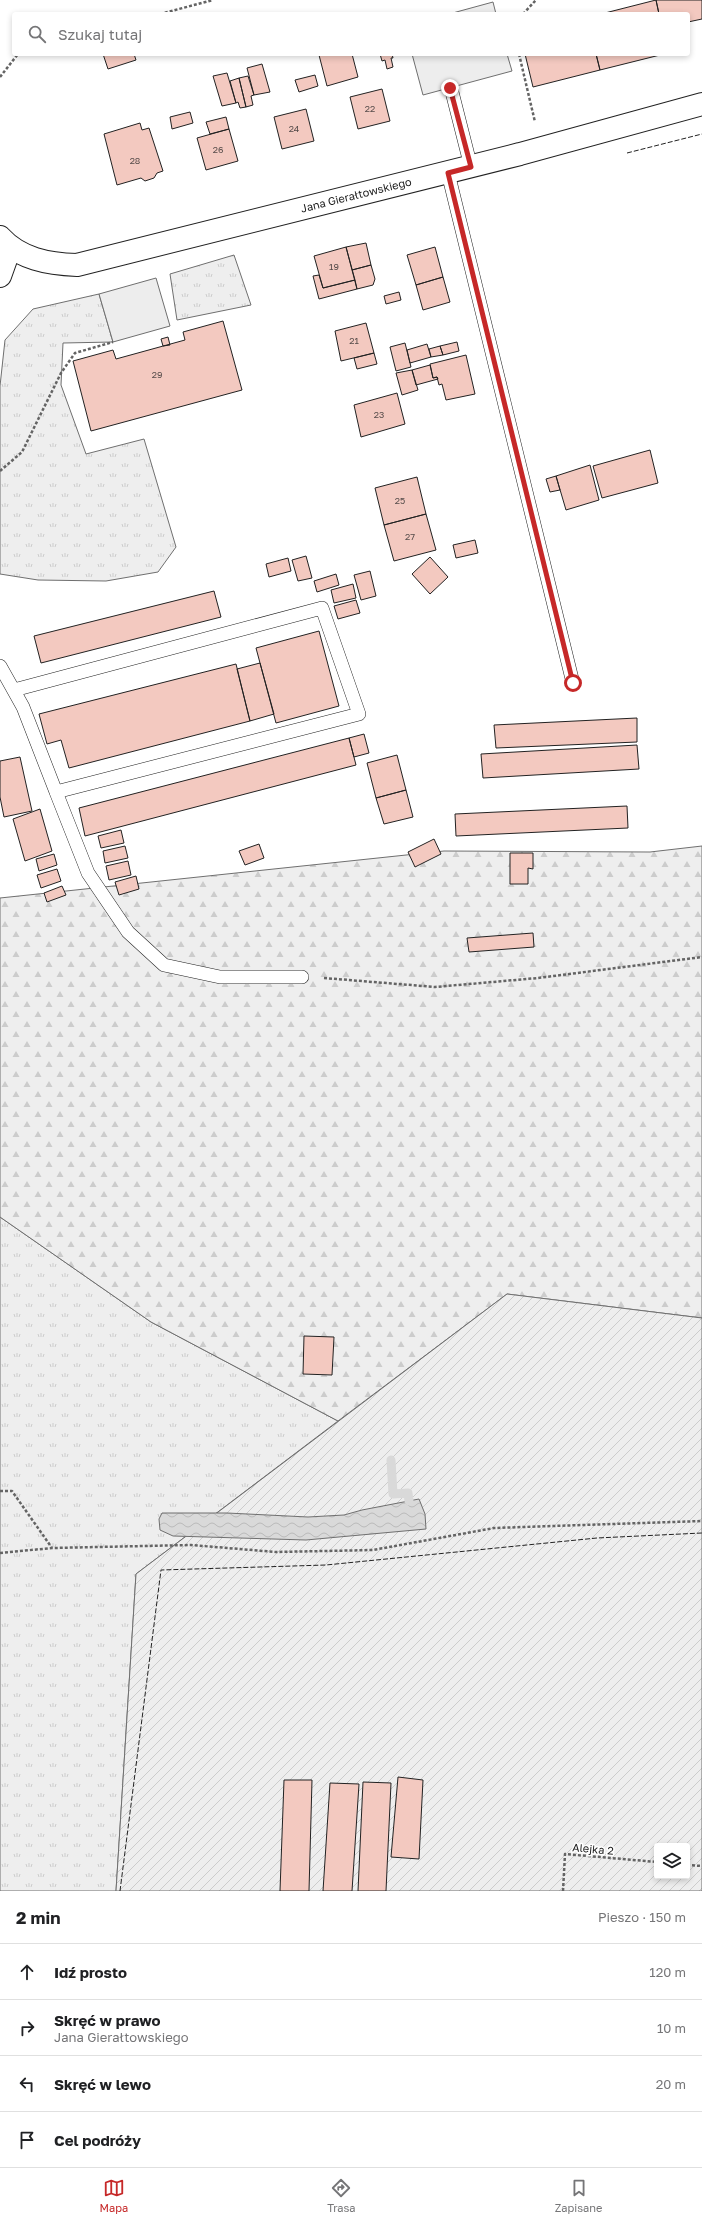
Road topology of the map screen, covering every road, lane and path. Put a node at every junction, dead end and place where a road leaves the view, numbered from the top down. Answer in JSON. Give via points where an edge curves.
{"nodes":[{"id":1,"x":213,"y":0,"type":"edge"},
{"id":2,"x":536,"y":0,"type":"edge"},
{"id":3,"x":168,"y":12,"type":"edge"},
{"id":4,"x":525,"y":12,"type":"edge"},
{"id":5,"x":16,"y":56,"type":"edge"},
{"id":6,"x":519,"y":56,"type":"edge"},
{"id":7,"x":0,"y":77,"type":"edge"},
{"id":8,"x":450,"y":88,"type":"dead end"},
{"id":9,"x":702,"y":104,"type":"edge"},
{"id":10,"x":536,"y":125,"type":"dead end"},
{"id":11,"x":471,"y":167,"type":"junction"},
{"id":12,"x":448,"y":173,"type":"junction"},
{"id":13,"x":5,"y":243,"type":"edge"},
{"id":14,"x":0,"y":276,"type":"edge"},
{"id":15,"x":113,"y":342,"type":"dead end"},
{"id":16,"x":0,"y":471,"type":"edge"},
{"id":17,"x":0,"y":666,"type":"edge"},
{"id":18,"x":573,"y":683,"type":"dead end"},
{"id":19,"x":14,"y":690,"type":"junction"},
{"id":20,"x":56,"y":792,"type":"junction"},
{"id":21,"x":702,"y":957,"type":"edge"},
{"id":22,"x":302,"y":977,"type":"joint"},
{"id":23,"x":0,"y":1491,"type":"edge"},
{"id":24,"x":702,"y":1521,"type":"edge"},
{"id":25,"x":52,"y":1548,"type":"junction"},
{"id":26,"x":0,"y":1553,"type":"edge"},
{"id":27,"x":654,"y":1862,"type":"edge"},
{"id":28,"x":690,"y":1864,"type":"edge"},
{"id":29,"x":702,"y":1866,"type":"edge"},
{"id":30,"x":563,"y":1891,"type":"edge"}],
"edges":[{"from":1,"to":3,"type":"path"},
{"from":2,"to":4,"type":"path"},
{"from":5,"to":7,"type":"path"},
{"from":6,"to":10,"type":"path"},
{"from":8,"to":11,"type":"lane"},
{"from":9,"to":11,"type":"street","name":"Jana Gierałtowskiego"},
{"from":11,"to":12,"type":"street","name":"Jana Gierałtowskiego"},
{"from":12,"to":13,"type":"street","name":"Jana Gierałtowskiego","via":[[77,264],[54,264],[34,259]]},
{"from":12,"to":18,"type":"lane"},
{"from":13,"to":14,"type":"street"},
{"from":15,"to":16,"type":"path","via":[[75,353],[61,373],[22,452]]},
{"from":17,"to":19,"type":"lane"},
{"from":19,"to":20,"type":"lane"},
{"from":19,"to":20,"type":"lane","via":[[322,608],[359,714]]},
{"from":20,"to":22,"type":"lane","via":[[88,873],[128,932],[164,965],[220,977]]},
{"from":21,"to":22,"type":"path","via":[[538,978],[435,987]]},
{"from":23,"to":25,"type":"path","via":[[12,1491]]},
{"from":24,"to":25,"type":"path","via":[[494,1528],[374,1550],[276,1552],[192,1545]]},
{"from":25,"to":26,"type":"path"},
{"from":27,"to":30,"type":"path","name":"Alejka 2","via":[[565,1854]]},
{"from":28,"to":29,"type":"path"}]}
